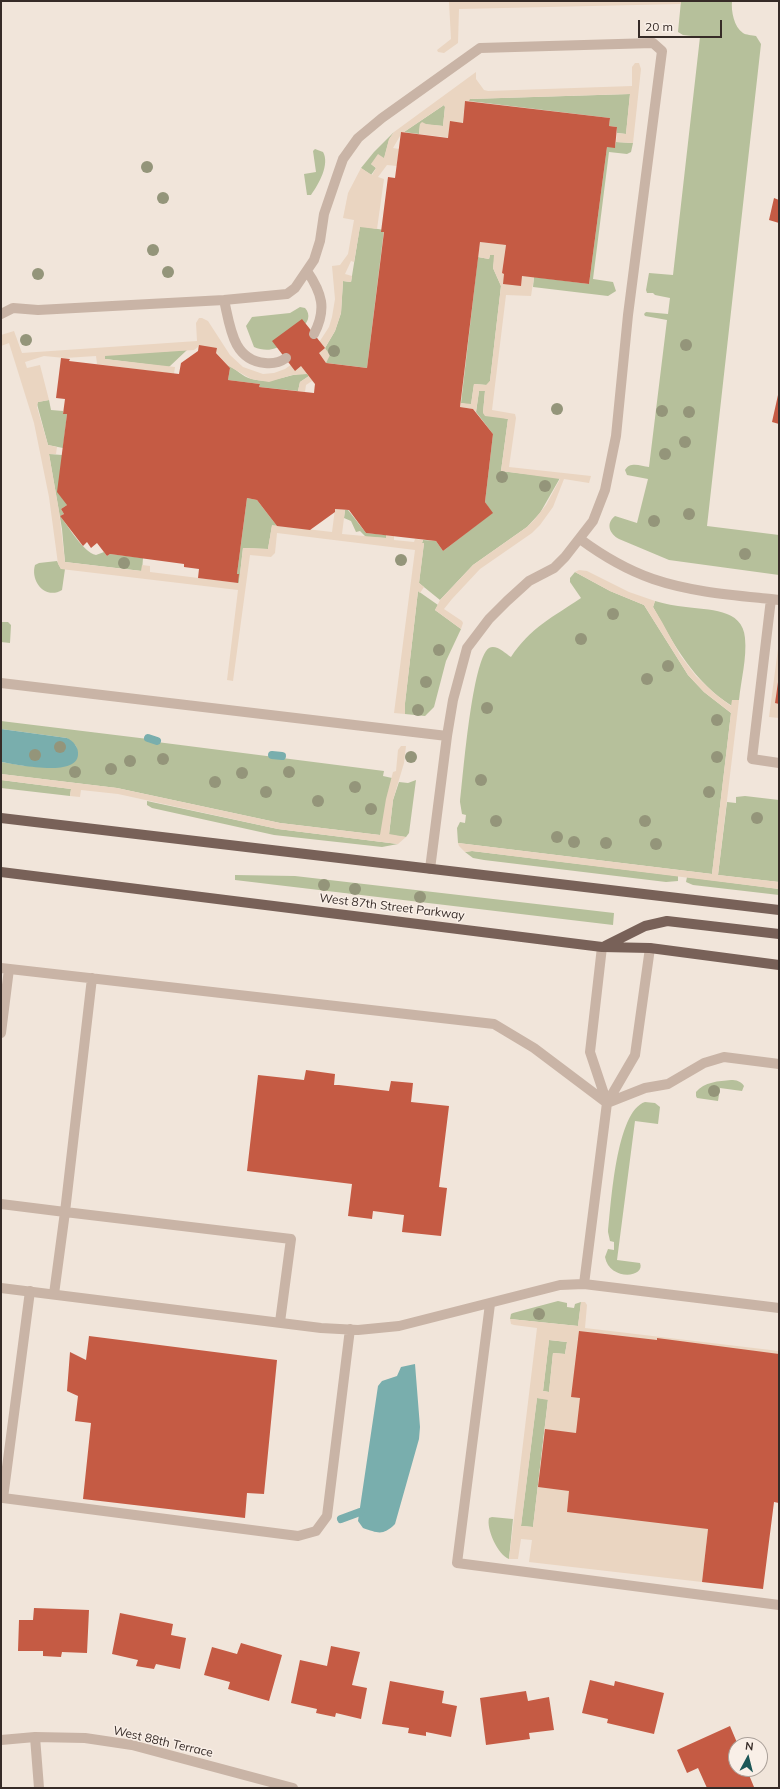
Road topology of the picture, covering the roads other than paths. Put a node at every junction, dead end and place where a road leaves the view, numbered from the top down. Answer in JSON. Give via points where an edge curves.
{"nodes":[{"id":1,"x":307,"y":270,"type":"junction"},
{"id":2,"x":224,"y":300,"type":"junction"},
{"id":3,"x":1,"y":314,"type":"edge"},
{"id":4,"x":314,"y":334,"type":"dead end"},
{"id":5,"x":286,"y":358,"type":"dead end"},
{"id":6,"x":580,"y":539,"type":"junction"},
{"id":7,"x":775,"y":599,"type":"edge"},
{"id":8,"x":1,"y":683,"type":"edge"},
{"id":9,"x":447,"y":736,"type":"junction"},
{"id":10,"x":779,"y":762,"type":"edge"},
{"id":11,"x":1,"y":818,"type":"edge"},
{"id":12,"x":430,"y":869,"type":"junction"},
{"id":13,"x":1,"y":872,"type":"edge"},
{"id":14,"x":779,"y":910,"type":"edge"},
{"id":15,"x":779,"y":934,"type":"edge"},
{"id":16,"x":602,"y":947,"type":"junction"},
{"id":17,"x":650,"y":948,"type":"junction"},
{"id":18,"x":779,"y":965,"type":"edge"},
{"id":19,"x":5,"y":969,"type":"edge"},
{"id":20,"x":92,"y":978,"type":"junction"},
{"id":21,"x":1,"y":1033,"type":"edge"},
{"id":22,"x":779,"y":1064,"type":"edge"},
{"id":23,"x":607,"y":1103,"type":"junction"},
{"id":24,"x":1,"y":1204,"type":"edge"},
{"id":25,"x":65,"y":1212,"type":"junction"},
{"id":26,"x":584,"y":1284,"type":"junction"},
{"id":27,"x":1,"y":1288,"type":"edge"},
{"id":28,"x":30,"y":1291,"type":"junction"},
{"id":29,"x":54,"y":1294,"type":"junction"},
{"id":30,"x":490,"y":1304,"type":"junction"},
{"id":31,"x":779,"y":1308,"type":"edge"},
{"id":32,"x":280,"y":1322,"type":"junction"},
{"id":33,"x":350,"y":1329,"type":"junction"},
{"id":34,"x":779,"y":1605,"type":"edge"},
{"id":35,"x":35,"y":1737,"type":"junction"},
{"id":36,"x":1,"y":1740,"type":"edge"},
{"id":37,"x":39,"y":1788,"type":"edge"},
{"id":38,"x":293,"y":1788,"type":"edge"}],
"edges":[{"from":1,"to":2,"type":"street","via":[[295,288],[287,294]]},
{"from":1,"to":4,"type":"street","via":[[321,298],[322,314]]},
{"from":1,"to":6,"type":"street","via":[[314,260],[324,214],[343,159],[358,138],[480,48],[653,43],[662,51],[628,315],[616,436],[606,490],[593,521]]},
{"from":2,"to":3,"type":"street","via":[[38,310],[13,308]]},
{"from":2,"to":5,"type":"street","via":[[234,340],[240,352],[260,363],[272,364]]},
{"from":6,"to":7,"type":"street","via":[[623,567],[653,579],[693,589]]},
{"from":6,"to":9,"type":"street","via":[[554,568],[530,582],[507,601],[475,635],[467,648]]},
{"from":7,"to":10,"type":"street","via":[[752,759]]},
{"from":8,"to":9,"type":"street"},
{"from":9,"to":12,"type":"street"},
{"from":11,"to":12,"type":"main road"},
{"from":12,"to":14,"type":"main road"},
{"from":13,"to":16,"type":"main road","name":"West 87th Street Parkway"},
{"from":15,"to":16,"type":"main road","via":[[667,921],[645,926]]},
{"from":16,"to":17,"type":"main road","name":"West 87th Street Parkway"},
{"from":16,"to":23,"type":"street","via":[[590,1052]]},
{"from":17,"to":18,"type":"main road","name":"West 87th Street Parkway"},
{"from":17,"to":23,"type":"street","via":[[635,1055]]},
{"from":19,"to":20,"type":"street"},
{"from":19,"to":21,"type":"street"},
{"from":20,"to":23,"type":"street","via":[[494,1024],[534,1048]]},
{"from":20,"to":25,"type":"street"},
{"from":22,"to":23,"type":"street","via":[[724,1057],[704,1063],[668,1084],[646,1088]]},
{"from":23,"to":26,"type":"street"},
{"from":24,"to":25,"type":"street"},
{"from":25,"to":29,"type":"street"},
{"from":25,"to":32,"type":"street","via":[[291,1240]]},
{"from":26,"to":30,"type":"street","via":[[560,1285]]},
{"from":26,"to":31,"type":"street"},
{"from":27,"to":28,"type":"street"},
{"from":28,"to":29,"type":"street"},
{"from":28,"to":33,"type":"street","via":[[3,1498],[298,1536],[316,1531],[327,1516]]},
{"from":29,"to":32,"type":"street"},
{"from":30,"to":33,"type":"street","via":[[399,1326]]},
{"from":30,"to":34,"type":"street","via":[[457,1563]]},
{"from":32,"to":33,"type":"street"},
{"from":35,"to":36,"type":"street","name":"West 88th Terrace"},
{"from":35,"to":37,"type":"street"},
{"from":35,"to":38,"type":"street","name":"West 88th Terrace","via":[[86,1738],[132,1745]]}]}
